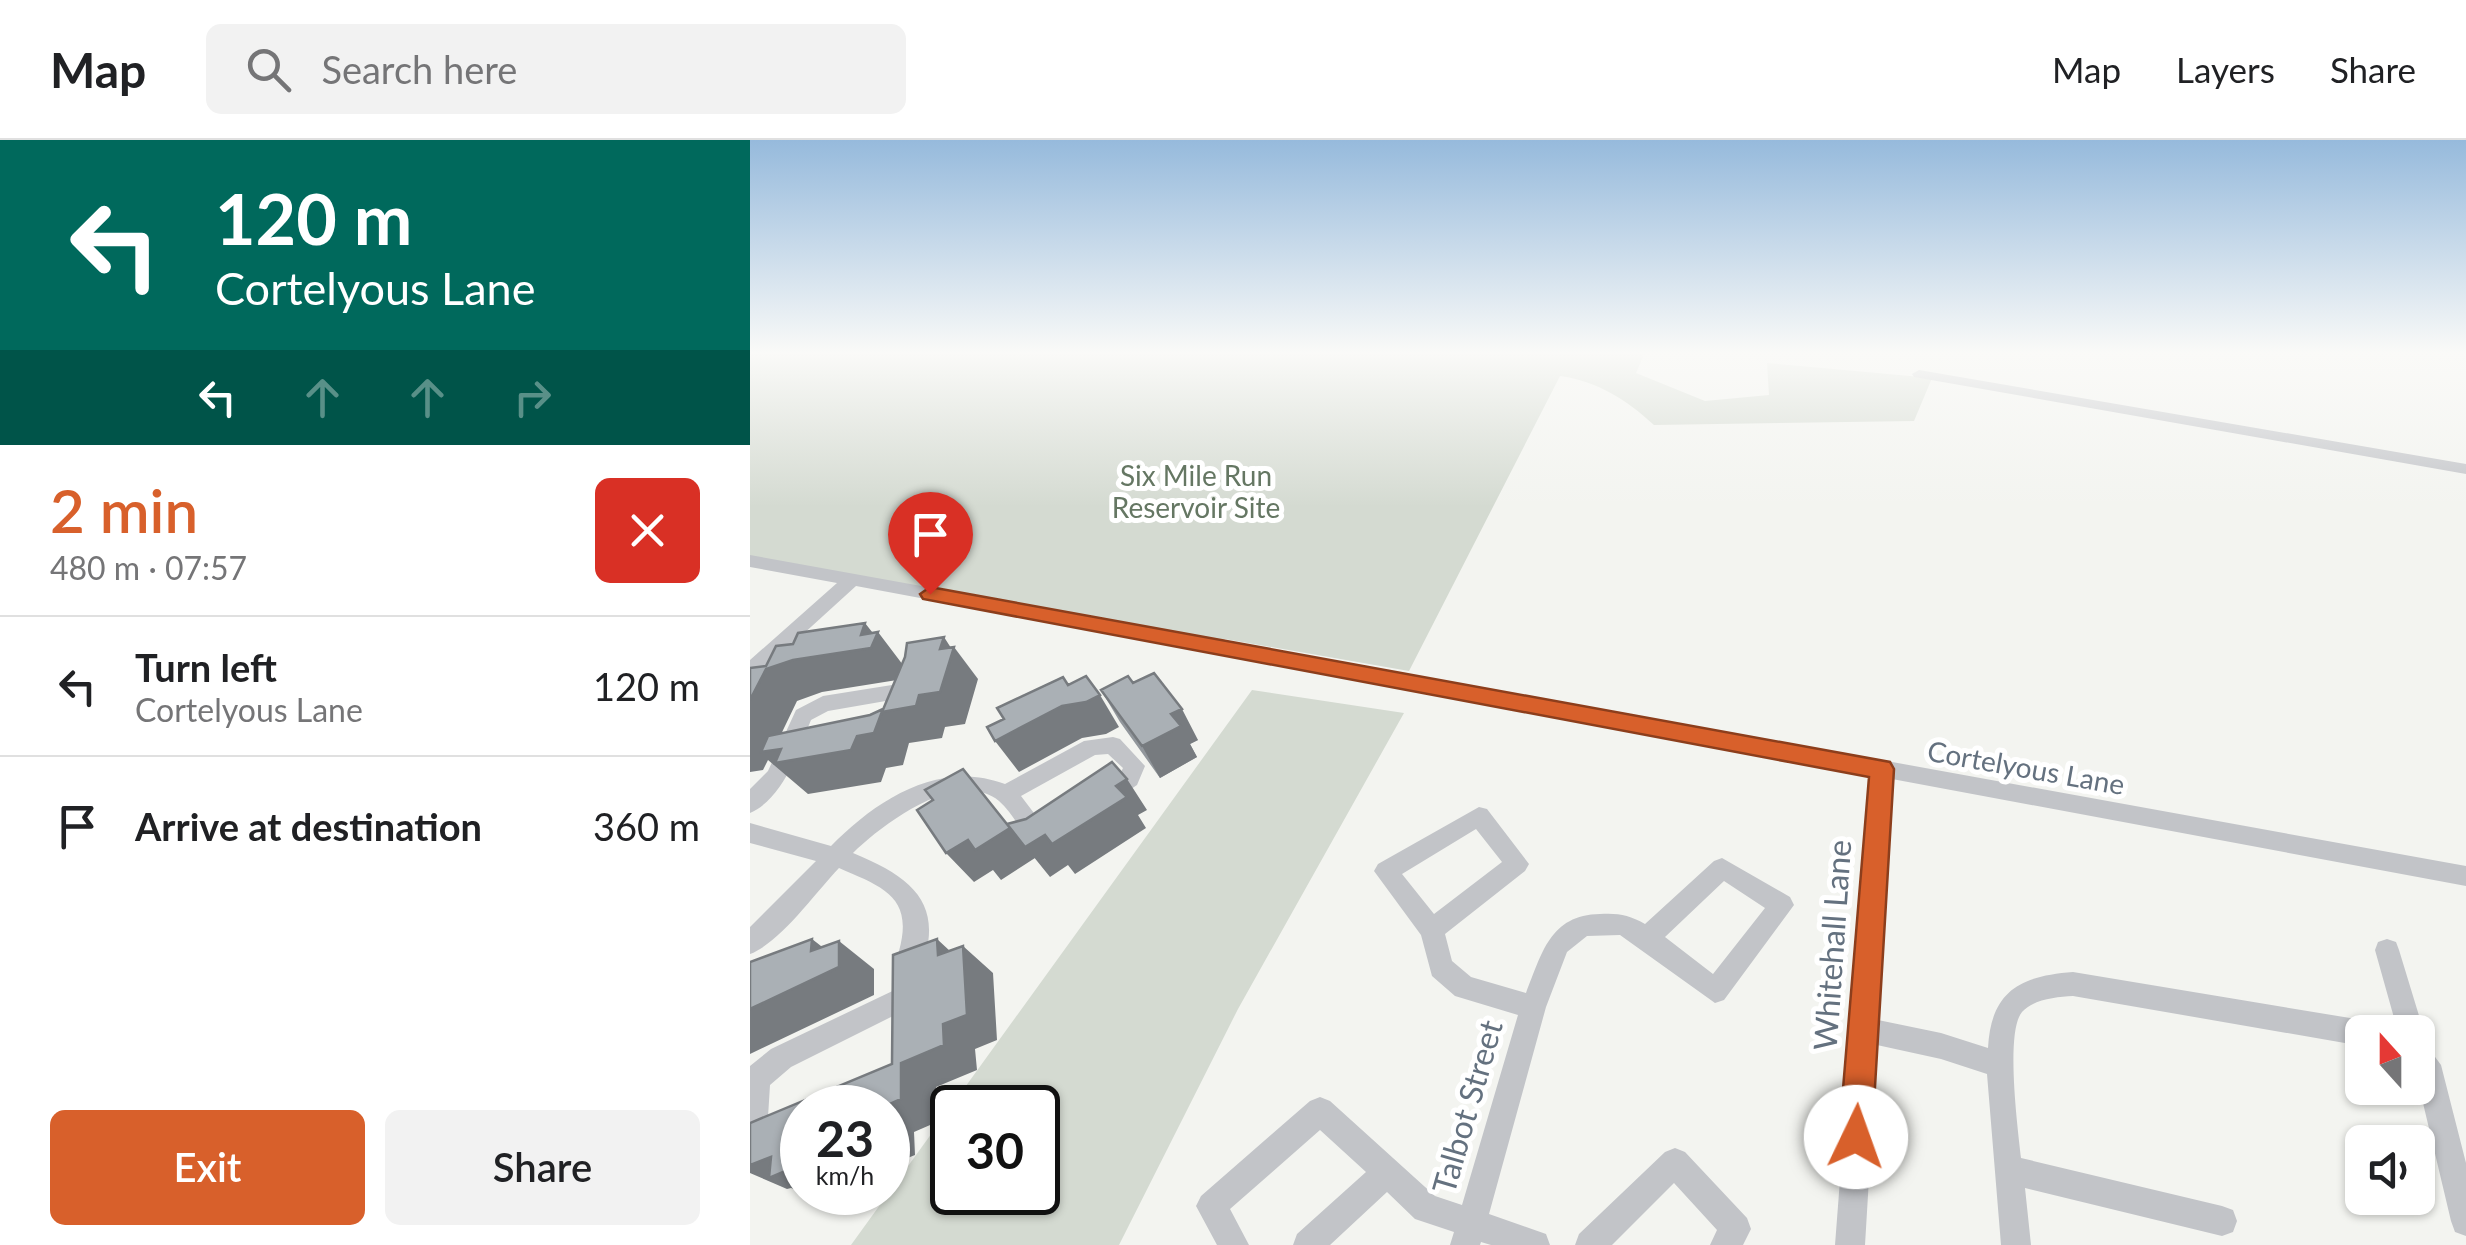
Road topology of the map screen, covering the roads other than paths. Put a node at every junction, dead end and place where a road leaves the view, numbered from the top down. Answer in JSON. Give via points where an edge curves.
{"nodes":[{"id":1,"x":2089,"y":404,"type":"edge"},
{"id":2,"x":2466,"y":469,"type":"edge"},
{"id":3,"x":750,"y":561,"type":"edge"},
{"id":4,"x":852,"y":580,"type":"junction"},
{"id":5,"x":750,"y":671,"type":"edge"},
{"id":6,"x":784,"y":758,"type":"junction"},
{"id":7,"x":1882,"y":769,"type":"junction"},
{"id":8,"x":1006,"y":794,"type":"junction"},
{"id":9,"x":750,"y":804,"type":"edge"},
{"id":10,"x":750,"y":832,"type":"edge"},
{"id":11,"x":832,"y":857,"type":"junction"},
{"id":12,"x":2466,"y":876,"type":"edge"},
{"id":13,"x":1432,"y":930,"type":"junction"},
{"id":14,"x":1647,"y":938,"type":"junction"},
{"id":15,"x":750,"y":943,"type":"edge"},
{"id":16,"x":2387,"y":950,"type":"dead end"},
{"id":17,"x":903,"y":998,"type":"junction"},
{"id":18,"x":1533,"y":1006,"type":"junction"},
{"id":19,"x":2407,"y":1015,"type":"edge"},
{"id":20,"x":1861,"y":1029,"type":"junction"},
{"id":21,"x":905,"y":1030,"type":"edge"},
{"id":22,"x":2345,"y":1031,"type":"edge"},
{"id":23,"x":2000,"y":1065,"type":"junction"},
{"id":24,"x":2435,"y":1098,"type":"edge"},
{"id":25,"x":780,"y":1132,"type":"edge"},
{"id":26,"x":2010,"y":1170,"type":"junction"},
{"id":27,"x":1387,"y":1172,"type":"junction"},
{"id":28,"x":2222,"y":1221,"type":"dead end"},
{"id":29,"x":2466,"y":1221,"type":"edge"},
{"id":30,"x":1468,"y":1236,"type":"edge"},
{"id":31,"x":1234,"y":1245,"type":"edge"},
{"id":32,"x":1308,"y":1245,"type":"edge"},
{"id":33,"x":1535,"y":1245,"type":"edge"},
{"id":34,"x":1590,"y":1245,"type":"edge"},
{"id":35,"x":1725,"y":1245,"type":"edge"},
{"id":36,"x":1850,"y":1245,"type":"edge"},
{"id":37,"x":2016,"y":1245,"type":"edge"}],
"edges":[{"from":1,"to":2,"type":"street"},
{"from":3,"to":4,"type":"street","name":"Cortelyous Lane"},
{"from":4,"to":5,"type":"street"},
{"from":4,"to":7,"type":"street","name":"Cortelyous Lane"},
{"from":6,"to":6,"type":"street","via":[[890,737],[906,719],[917,688],[802,714]]},
{"from":6,"to":9,"type":"street"},
{"from":7,"to":12,"type":"street","name":"Cortelyous Lane"},
{"from":7,"to":20,"type":"street","name":"Whitehall Lane"},
{"from":8,"to":8,"type":"street","via":[[1040,839],[1129,779],[1134,766],[1113,745],[1091,747]]},
{"from":8,"to":11,"type":"street","via":[[973,783],[915,797]]},
{"from":10,"to":11,"type":"street"},
{"from":11,"to":15,"type":"street"},
{"from":11,"to":17,"type":"street","via":[[905,891],[918,917]]},
{"from":13,"to":13,"type":"street","name":"Talbot Street","via":[[1386,871],[1479,816],[1518,864]]},
{"from":13,"to":18,"type":"street","name":"Talbot Street","via":[[1441,968],[1464,987]]},
{"from":14,"to":14,"type":"street","name":"Talbot Street","via":[[1722,868],[1782,905],[1715,991]]},
{"from":14,"to":18,"type":"street","name":"Talbot Street","via":[[1623,924],[1582,926],[1558,945]]},
{"from":16,"to":19,"type":"street"},
{"from":17,"to":21,"type":"street"},
{"from":17,"to":25,"type":"street","via":[[780,1058],[757,1078],[753,1126]]},
{"from":18,"to":30,"type":"street","name":"Talbot Street"},
{"from":20,"to":23,"type":"street"},
{"from":20,"to":36,"type":"street","name":"Whitehall Lane"},
{"from":22,"to":23,"type":"street","via":[[2114,988],[2050,986],[2016,1000],[2006,1012]]},
{"from":23,"to":26,"type":"street"},
{"from":24,"to":29,"type":"street"},
{"from":26,"to":28,"type":"street"},
{"from":26,"to":37,"type":"street"},
{"from":27,"to":30,"type":"street","name":"Talbot Street"},
{"from":27,"to":31,"type":"street","name":"Talbot Street","via":[[1320,1111],[1211,1206]]},
{"from":27,"to":32,"type":"street","name":"Talbot Street"},
{"from":30,"to":33,"type":"street","name":"Talbot Street"},
{"from":34,"to":35,"type":"street","via":[[1675,1162],[1736,1229]]}]}
